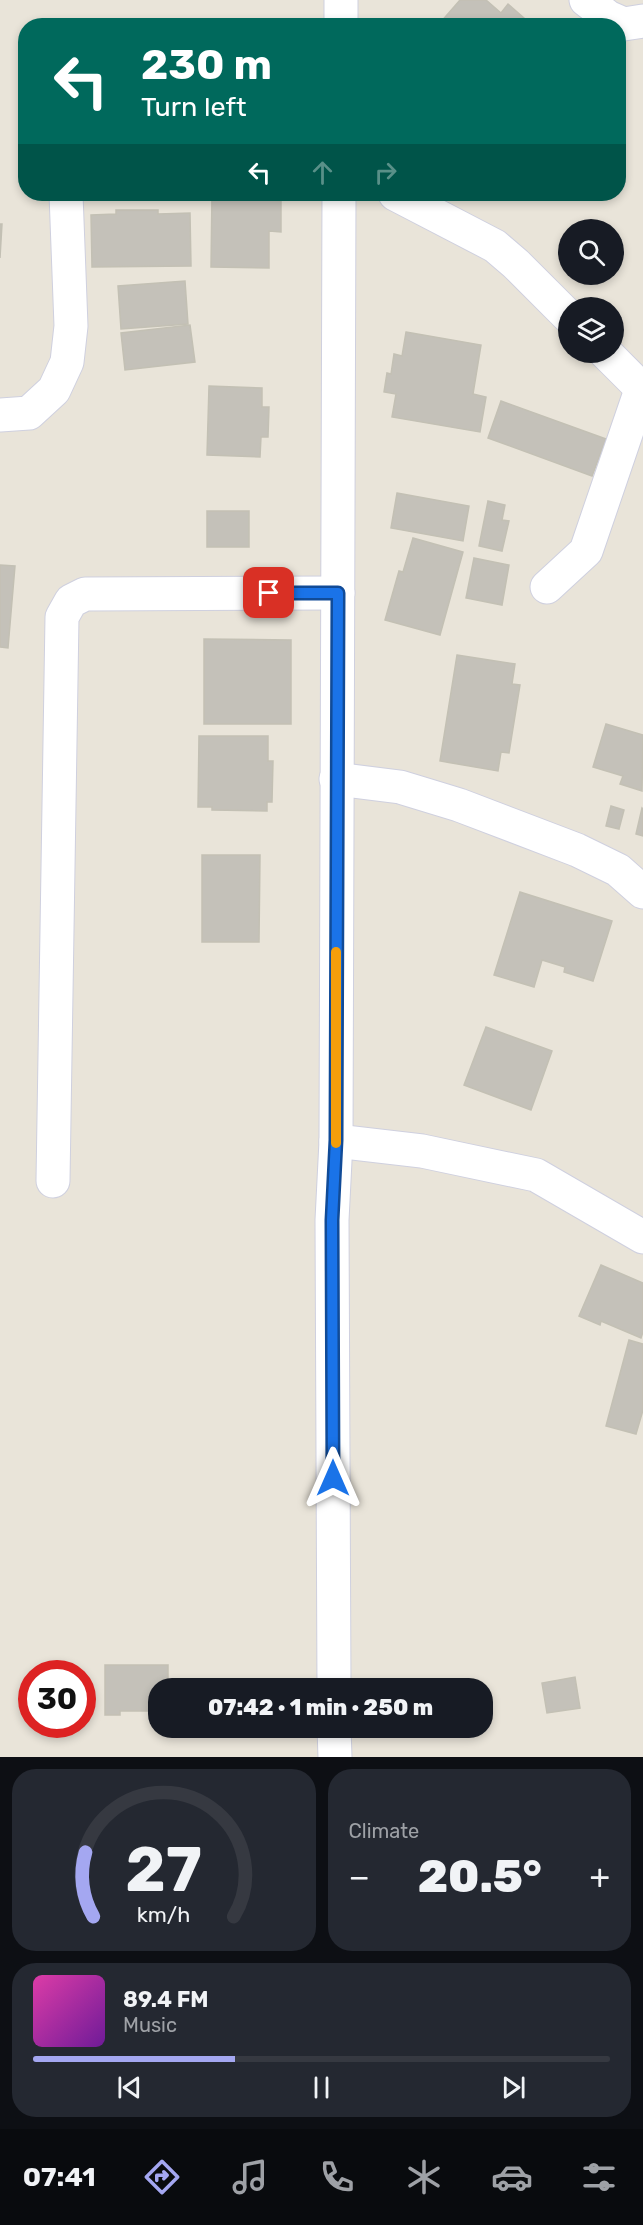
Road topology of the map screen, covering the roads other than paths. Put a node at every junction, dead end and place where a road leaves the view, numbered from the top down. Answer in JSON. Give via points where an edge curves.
{"nodes":[{"id":1,"x":341,"y":0,"type":"edge"},
{"id":2,"x":586,"y":0,"type":"edge"},
{"id":3,"x":341,"y":18,"type":"edge"},
{"id":4,"x":610,"y":18,"type":"edge"},
{"id":5,"x":643,"y":21,"type":"edge"},
{"id":6,"x":626,"y":24,"type":"edge"},
{"id":7,"x":66,"y":201,"type":"edge"},
{"id":8,"x":339,"y":201,"type":"edge"},
{"id":9,"x":408,"y":201,"type":"edge"},
{"id":10,"x":558,"y":306,"type":"edge"},
{"id":11,"x":616,"y":363,"type":"edge"},
{"id":12,"x":642,"y":388,"type":"edge"},
{"id":13,"x":0,"y":415,"type":"edge"},
{"id":14,"x":547,"y":586,"type":"dead end"},
{"id":15,"x":338,"y":593,"type":"junction"},
{"id":16,"x":336,"y":779,"type":"junction"},
{"id":17,"x":643,"y":892,"type":"edge"},
{"id":18,"x":336,"y":1140,"type":"junction"},
{"id":19,"x":52,"y":1180,"type":"dead end"},
{"id":20,"x":643,"y":1237,"type":"edge"},
{"id":21,"x":334,"y":1678,"type":"edge"},
{"id":22,"x":334,"y":1738,"type":"edge"},
{"id":23,"x":334,"y":1757,"type":"edge"}],
"edges":[{"from":1,"to":3,"type":"street"},
{"from":2,"to":4,"type":"street"},
{"from":5,"to":6,"type":"street"},
{"from":7,"to":13,"type":"street","via":[[71,326],[67,363],[54,390],[29,413]]},
{"from":8,"to":15,"type":"street"},
{"from":9,"to":10,"type":"street","via":[[495,246]]},
{"from":11,"to":12,"type":"street"},
{"from":12,"to":14,"type":"street","via":[[586,551]]},
{"from":15,"to":16,"type":"street"},
{"from":15,"to":19,"type":"street","via":[[85,594],[71,601],[62,617]]},
{"from":16,"to":17,"type":"street","via":[[400,786],[459,805],[577,850],[618,870]]},
{"from":16,"to":18,"type":"street"},
{"from":18,"to":20,"type":"street","via":[[422,1151],[536,1175]]},
{"from":18,"to":21,"type":"street","via":[[332,1220]]},
{"from":22,"to":23,"type":"street"}]}
